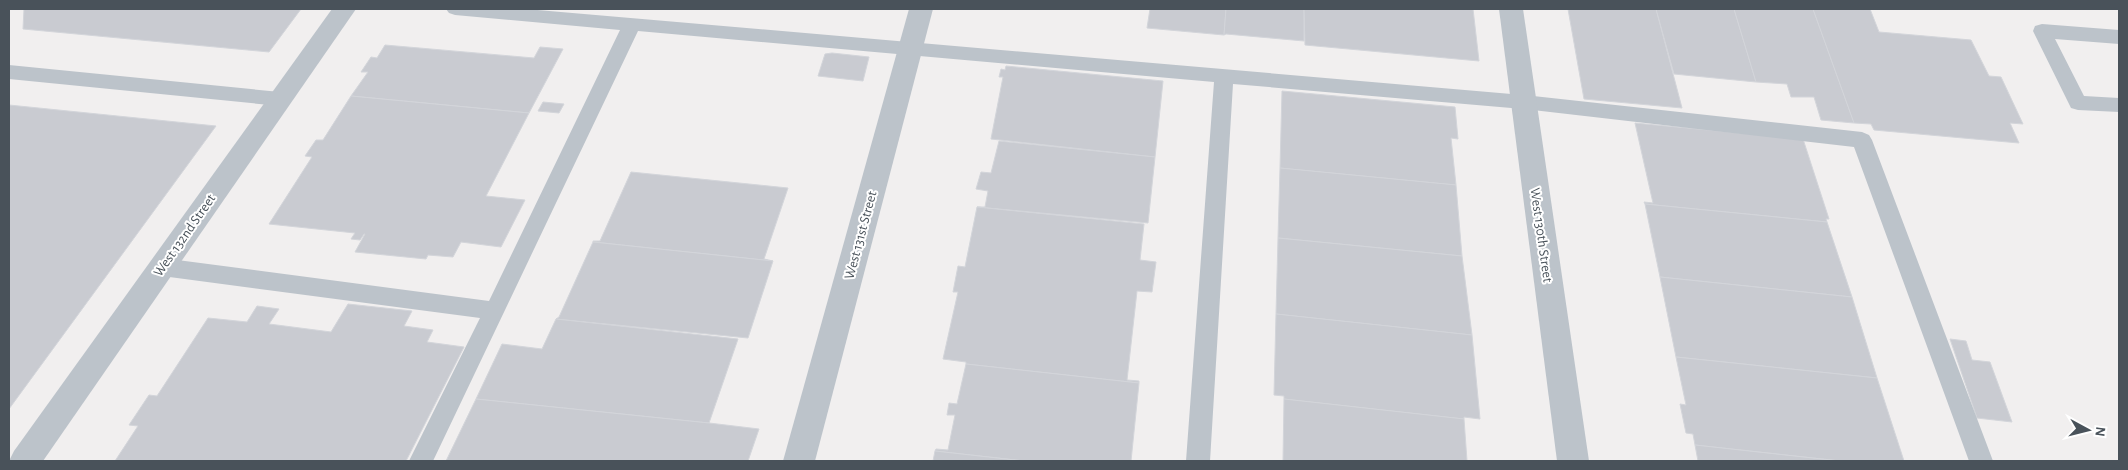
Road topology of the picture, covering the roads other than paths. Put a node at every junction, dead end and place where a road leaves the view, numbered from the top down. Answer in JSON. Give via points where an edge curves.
{"nodes":[{"id":1,"x":344,"y":9,"type":"edge"},
{"id":2,"x":455,"y":9,"type":"edge"},
{"id":3,"x":921,"y":9,"type":"edge"},
{"id":4,"x":1511,"y":9,"type":"edge"},
{"id":5,"x":632,"y":24,"type":"junction"},
{"id":6,"x":2119,"y":37,"type":"edge"},
{"id":7,"x":910,"y":49,"type":"junction"},
{"id":8,"x":9,"y":72,"type":"edge"},
{"id":9,"x":1224,"y":76,"type":"junction"},
{"id":10,"x":280,"y":100,"type":"junction"},
{"id":11,"x":1524,"y":102,"type":"junction"},
{"id":12,"x":2119,"y":105,"type":"edge"},
{"id":13,"x":162,"y":267,"type":"junction"},
{"id":14,"x":496,"y":311,"type":"junction"},
{"id":15,"x":25,"y":461,"type":"edge"},
{"id":16,"x":421,"y":461,"type":"edge"},
{"id":17,"x":799,"y":461,"type":"edge"},
{"id":18,"x":1198,"y":461,"type":"edge"},
{"id":19,"x":1573,"y":461,"type":"edge"},
{"id":20,"x":1980,"y":461,"type":"edge"}],
"edges":[{"from":1,"to":10,"type":"street","name":"West 132nd Street"},
{"from":2,"to":5,"type":"lane"},
{"from":3,"to":7,"type":"street","name":"West 131st Street"},
{"from":4,"to":11,"type":"street","name":"West 130th Street"},
{"from":5,"to":7,"type":"lane"},
{"from":5,"to":14,"type":"lane"},
{"from":6,"to":12,"type":"lane","via":[[2042,31],[2078,102]]},
{"from":7,"to":9,"type":"lane"},
{"from":7,"to":17,"type":"street","name":"West 131st Street"},
{"from":8,"to":10,"type":"lane"},
{"from":9,"to":11,"type":"lane"},
{"from":9,"to":18,"type":"lane"},
{"from":10,"to":13,"type":"street","name":"West 132nd Street"},
{"from":11,"to":19,"type":"street","name":"West 130th Street"},
{"from":11,"to":20,"type":"lane","via":[[1862,140]]},
{"from":13,"to":14,"type":"lane"},
{"from":13,"to":15,"type":"street","name":"West 132nd Street"},
{"from":14,"to":16,"type":"lane"}]}
